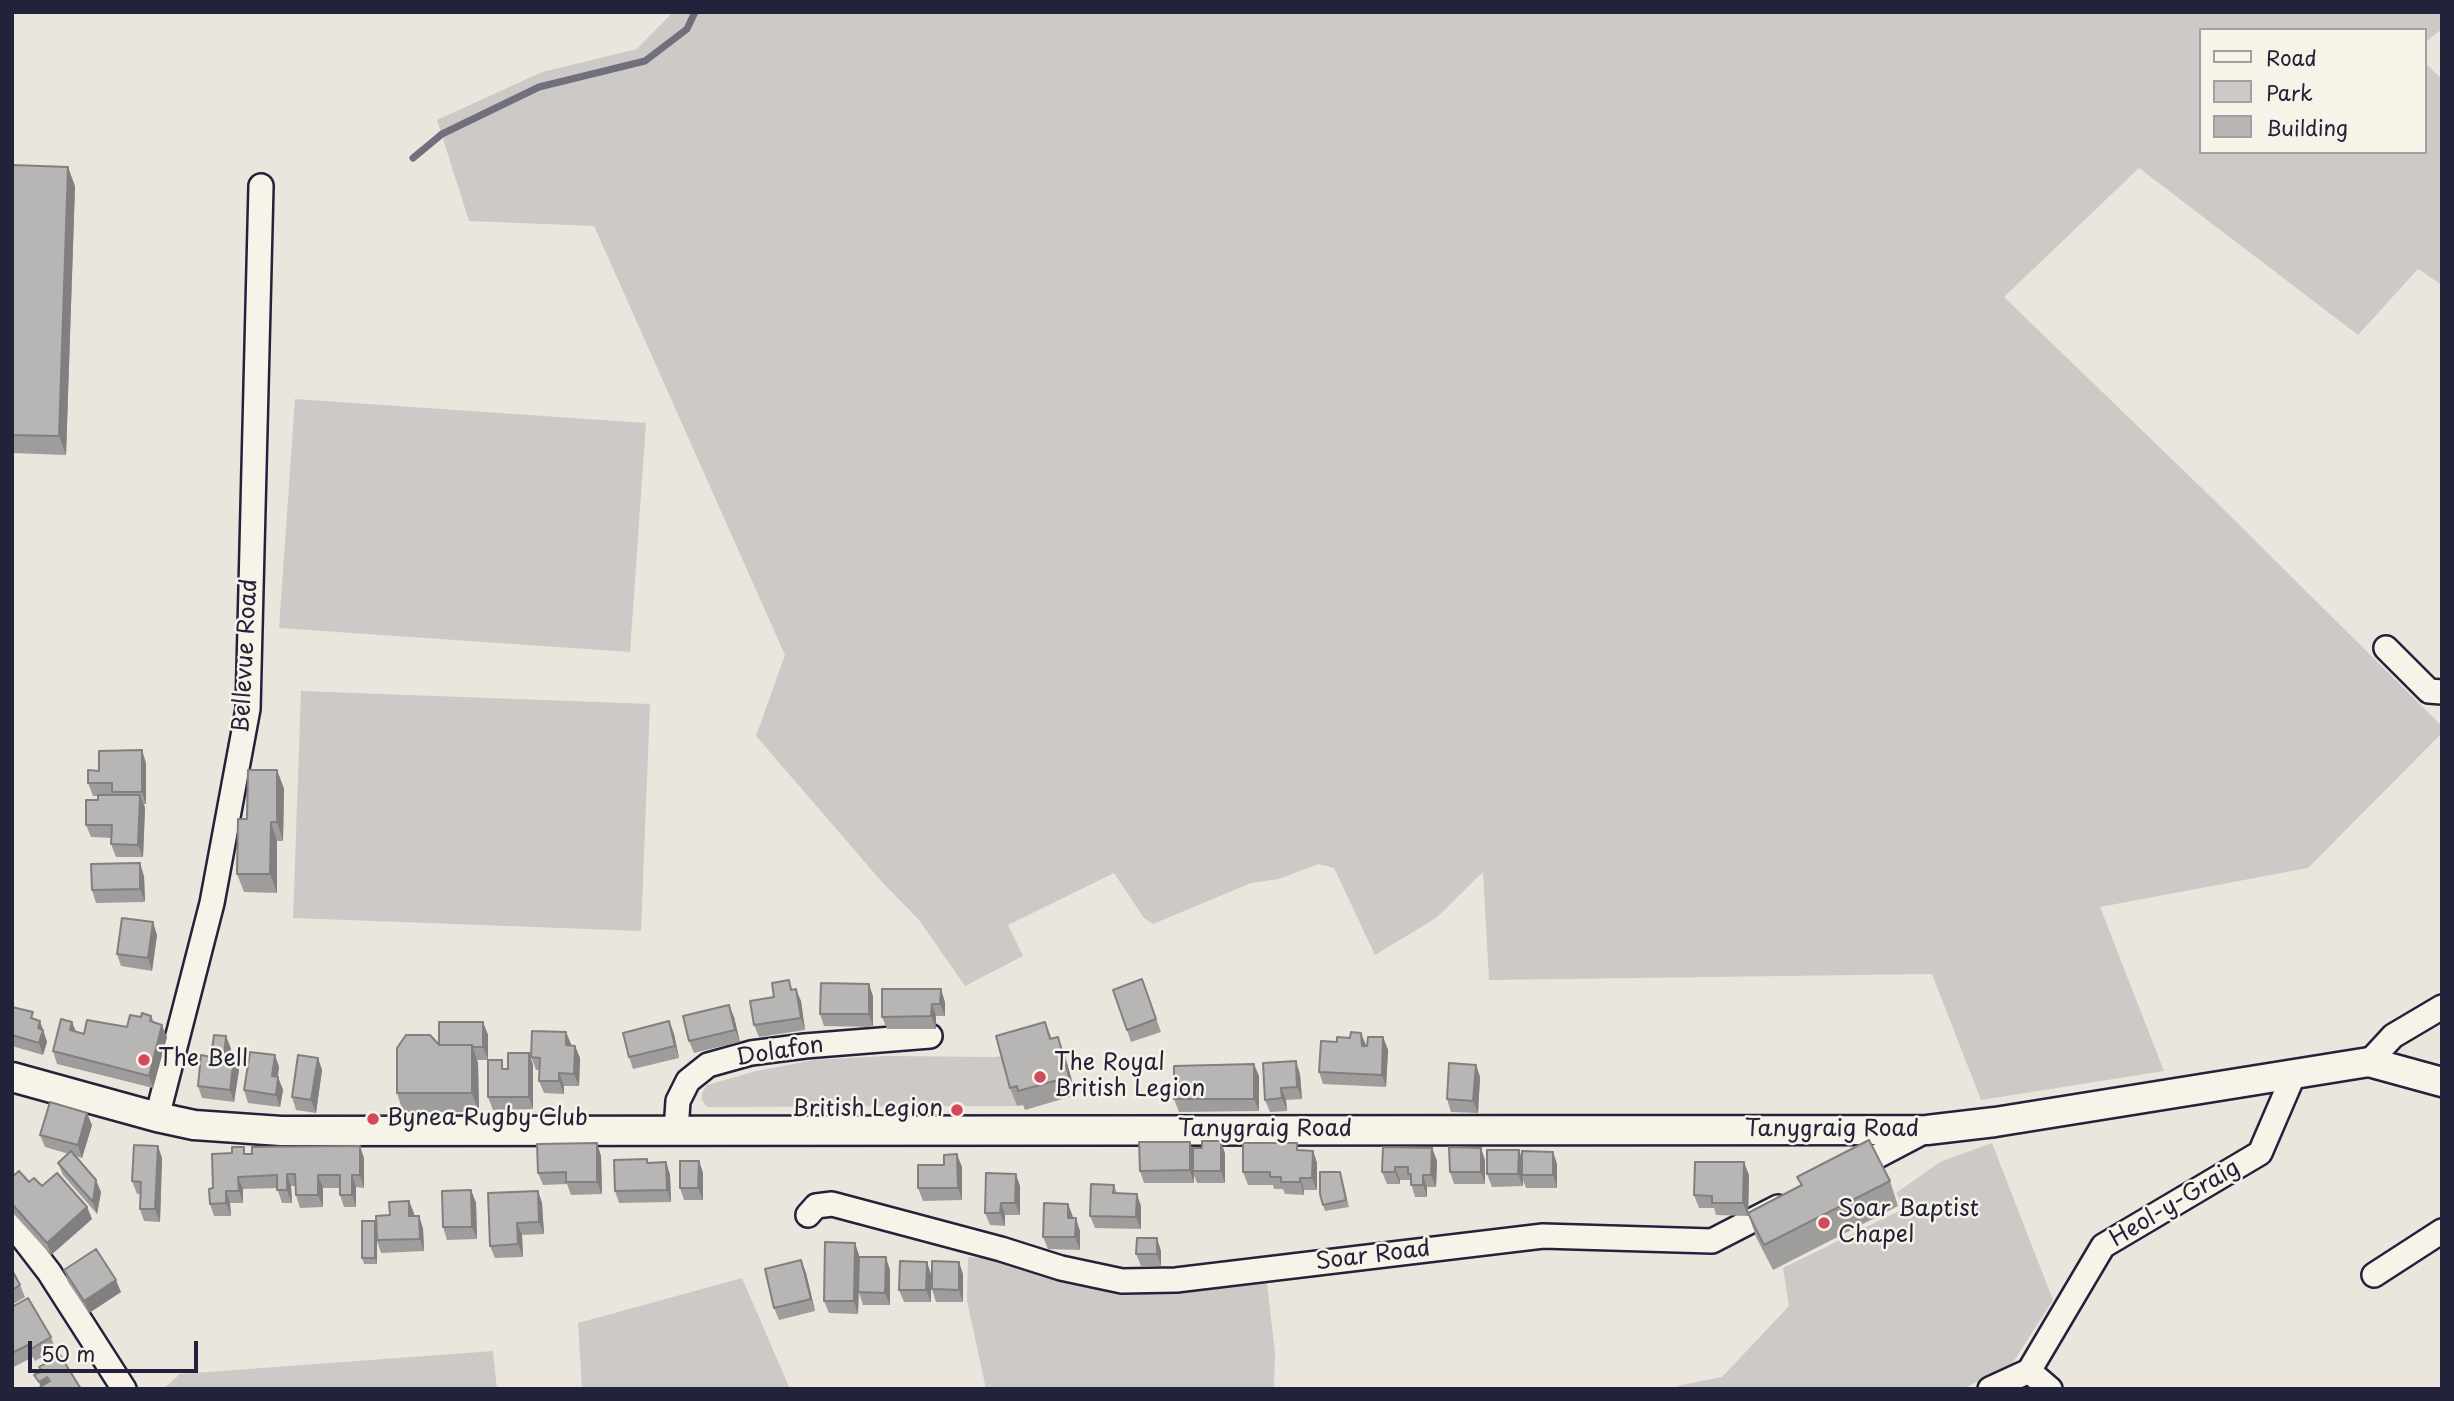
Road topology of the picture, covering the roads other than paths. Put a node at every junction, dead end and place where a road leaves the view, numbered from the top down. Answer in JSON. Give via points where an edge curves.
{"nodes":[{"id":1,"x":261,"y":186,"type":"dead end"},
{"id":2,"x":2386,"y":648,"type":"dead end"},
{"id":3,"x":2442,"y":692,"type":"edge"},
{"id":4,"x":2442,"y":1007,"type":"edge"},
{"id":5,"x":930,"y":1036,"type":"dead end"},
{"id":6,"x":2369,"y":1062,"type":"junction"},
{"id":7,"x":2294,"y":1074,"type":"junction"},
{"id":8,"x":12,"y":1077,"type":"edge"},
{"id":9,"x":2442,"y":1082,"type":"edge"},
{"id":10,"x":157,"y":1117,"type":"junction"},
{"id":11,"x":1927,"y":1130,"type":"junction"},
{"id":12,"x":676,"y":1131,"type":"junction"},
{"id":13,"x":1828,"y":1182,"type":"edge"},
{"id":14,"x":1793,"y":1200,"type":"edge"},
{"id":15,"x":808,"y":1215,"type":"dead end"},
{"id":16,"x":12,"y":1224,"type":"edge"},
{"id":17,"x":2442,"y":1231,"type":"edge"},
{"id":18,"x":2374,"y":1275,"type":"dead end"},
{"id":19,"x":2029,"y":1371,"type":"junction"},
{"id":20,"x":124,"y":1389,"type":"edge"},
{"id":21,"x":1990,"y":1389,"type":"edge"},
{"id":22,"x":2050,"y":1389,"type":"edge"}],
"edges":[{"from":1,"to":10,"type":"street","name":"Bellevue Road","via":[[248,709],[212,904]]},
{"from":2,"to":3,"type":"street","via":[[2429,691]]},
{"from":4,"to":6,"type":"street","via":[[2393,1036]]},
{"from":5,"to":12,"type":"street","name":"Dolafon","via":[[751,1053],[708,1065],[688,1081],[678,1101]]},
{"from":6,"to":7,"type":"main road","name":"Tanygraig Road"},
{"from":6,"to":9,"type":"main road"},
{"from":7,"to":11,"type":"main road","name":"Tanygraig Road"},
{"from":7,"to":19,"type":"street","name":"Heol-y-Graig","via":[[2260,1153],[2104,1246]]},
{"from":8,"to":10,"type":"main road","name":"Tanygraig Road"},
{"from":10,"to":12,"type":"main road","name":"Tanygraig Road","via":[[194,1125],[281,1131]]},
{"from":11,"to":12,"type":"main road","name":"Tanygraig Road"},
{"from":11,"to":13,"type":"street"},
{"from":14,"to":15,"type":"street","name":"Soar Road","via":[[1713,1241],[1543,1236],[1176,1280],[1122,1281],[832,1204],[816,1206]]},
{"from":16,"to":20,"type":"street","via":[[49,1272]]},
{"from":17,"to":18,"type":"street"},
{"from":19,"to":21,"type":"street"},
{"from":19,"to":22,"type":"street"}]}
